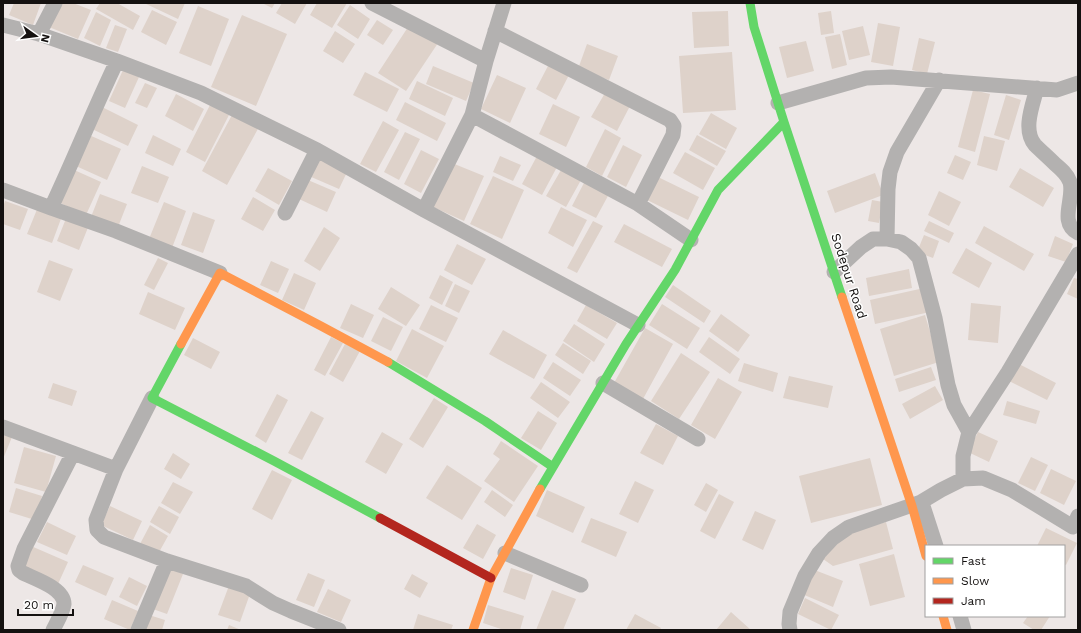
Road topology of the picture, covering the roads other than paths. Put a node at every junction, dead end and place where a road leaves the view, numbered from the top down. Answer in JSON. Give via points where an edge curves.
{"nodes":[{"id":1,"x":55,"y":3,"type":"edge"},
{"id":2,"x":372,"y":3,"type":"edge"},
{"id":3,"x":504,"y":3,"type":"edge"},
{"id":4,"x":750,"y":3,"type":"edge"},
{"id":5,"x":3,"y":25,"type":"edge"},
{"id":6,"x":495,"y":31,"type":"junction"},
{"id":7,"x":39,"y":34,"type":"junction"},
{"id":8,"x":117,"y":61,"type":"junction"},
{"id":9,"x":486,"y":61,"type":"junction"},
{"id":10,"x":939,"y":80,"type":"junction"},
{"id":11,"x":1078,"y":83,"type":"edge"},
{"id":12,"x":1037,"y":88,"type":"junction"},
{"id":13,"x":778,"y":103,"type":"junction"},
{"id":14,"x":472,"y":115,"type":"junction"},
{"id":15,"x":784,"y":122,"type":"junction"},
{"id":16,"x":317,"y":150,"type":"junction"},
{"id":17,"x":3,"y":190,"type":"edge"},
{"id":18,"x":638,"y":204,"type":"junction"},
{"id":19,"x":51,"y":208,"type":"junction"},
{"id":20,"x":424,"y":210,"type":"junction"},
{"id":21,"x":285,"y":213,"type":"dead end"},
{"id":22,"x":1078,"y":234,"type":"edge"},
{"id":23,"x":888,"y":239,"type":"junction"},
{"id":24,"x":691,"y":240,"type":"junction"},
{"id":25,"x":1078,"y":254,"type":"edge"},
{"id":26,"x":834,"y":272,"type":"junction"},
{"id":27,"x":220,"y":273,"type":"junction"},
{"id":28,"x":638,"y":325,"type":"junction"},
{"id":29,"x":602,"y":383,"type":"junction"},
{"id":30,"x":152,"y":398,"type":"junction"},
{"id":31,"x":3,"y":427,"type":"edge"},
{"id":32,"x":969,"y":432,"type":"junction"},
{"id":33,"x":698,"y":439,"type":"dead end"},
{"id":34,"x":73,"y":453,"type":"junction"},
{"id":35,"x":553,"y":467,"type":"junction"},
{"id":36,"x":116,"y":469,"type":"junction"},
{"id":37,"x":963,"y":479,"type":"junction"},
{"id":38,"x":917,"y":504,"type":"junction"},
{"id":39,"x":1076,"y":525,"type":"edge"},
{"id":40,"x":936,"y":545,"type":"edge"},
{"id":41,"x":925,"y":550,"type":"edge"},
{"id":42,"x":505,"y":553,"type":"junction"},
{"id":43,"x":167,"y":561,"type":"junction"},
{"id":44,"x":491,"y":578,"type":"junction"},
{"id":45,"x":581,"y":585,"type":"dead end"},
{"id":46,"x":943,"y":617,"type":"edge"},
{"id":47,"x":960,"y":617,"type":"edge"},
{"id":48,"x":53,"y":630,"type":"edge"},
{"id":49,"x":138,"y":630,"type":"edge"},
{"id":50,"x":339,"y":630,"type":"edge"},
{"id":51,"x":473,"y":630,"type":"edge"},
{"id":52,"x":790,"y":630,"type":"edge"},
{"id":53,"x":947,"y":630,"type":"edge"},
{"id":54,"x":964,"y":630,"type":"edge"}],
"edges":[{"from":1,"to":7,"type":"street"},
{"from":2,"to":9,"type":"street"},
{"from":3,"to":6,"type":"street"},
{"from":4,"to":13,"type":"street","name":"Sodepur Road","via":[[754,27]]},
{"from":5,"to":7,"type":"street"},
{"from":6,"to":9,"type":"street"},
{"from":6,"to":18,"type":"street","via":[[670,120],[674,126],[673,134]]},
{"from":7,"to":8,"type":"street"},
{"from":8,"to":16,"type":"street","via":[[201,93]]},
{"from":8,"to":19,"type":"street"},
{"from":9,"to":14,"type":"street"},
{"from":10,"to":12,"type":"street"},
{"from":10,"to":13,"type":"street","via":[[890,76],[866,78]]},
{"from":10,"to":23,"type":"street","via":[[897,152],[890,172]]},
{"from":11,"to":12,"type":"street","via":[[1057,90]]},
{"from":12,"to":22,"type":"street","via":[[1029,132],[1034,143],[1067,175],[1071,184],[1069,223]]},
{"from":13,"to":15,"type":"street","name":"Sodepur Road"},
{"from":14,"to":18,"type":"street"},
{"from":14,"to":20,"type":"street"},
{"from":15,"to":24,"type":"street","via":[[718,190]]},
{"from":15,"to":26,"type":"street","name":"Sodepur Road"},
{"from":16,"to":20,"type":"street"},
{"from":16,"to":21,"type":"street"},
{"from":17,"to":19,"type":"street"},
{"from":18,"to":24,"type":"street"},
{"from":19,"to":27,"type":"street"},
{"from":20,"to":28,"type":"street"},
{"from":23,"to":26,"type":"street","via":[[867,243]]},
{"from":23,"to":32,"type":"street","via":[[901,242],[919,258],[935,318],[948,385],[954,405]]},
{"from":24,"to":28,"type":"street","via":[[675,270]]},
{"from":25,"to":32,"type":"street"},
{"from":26,"to":38,"type":"street","name":"Sodepur Road"},
{"from":27,"to":30,"type":"street"},
{"from":27,"to":35,"type":"street","via":[[391,364],[485,421]]},
{"from":28,"to":29,"type":"street"},
{"from":29,"to":33,"type":"street"},
{"from":29,"to":35,"type":"street"},
{"from":30,"to":36,"type":"street"},
{"from":30,"to":44,"type":"street","via":[[274,460]]},
{"from":31,"to":34,"type":"street"},
{"from":32,"to":37,"type":"street","via":[[963,456]]},
{"from":34,"to":36,"type":"street"},
{"from":34,"to":48,"type":"street","via":[[24,549],[18,566],[19,570],[56,589],[62,595],[64,604]]},
{"from":35,"to":42,"type":"street"},
{"from":36,"to":43,"type":"street","via":[[96,520],[97,530],[104,536]]},
{"from":37,"to":38,"type":"street"},
{"from":37,"to":39,"type":"street","via":[[982,478],[1012,490]]},
{"from":38,"to":40,"type":"street"},
{"from":38,"to":41,"type":"street","name":"Sodepur Road"},
{"from":38,"to":52,"type":"street","via":[[849,527],[833,538],[805,576],[790,612]]},
{"from":42,"to":44,"type":"street"},
{"from":42,"to":45,"type":"street"},
{"from":43,"to":49,"type":"street"},
{"from":43,"to":50,"type":"street","via":[[246,586],[273,603]]},
{"from":44,"to":51,"type":"street"},
{"from":46,"to":53,"type":"street"},
{"from":47,"to":54,"type":"street"}]}
